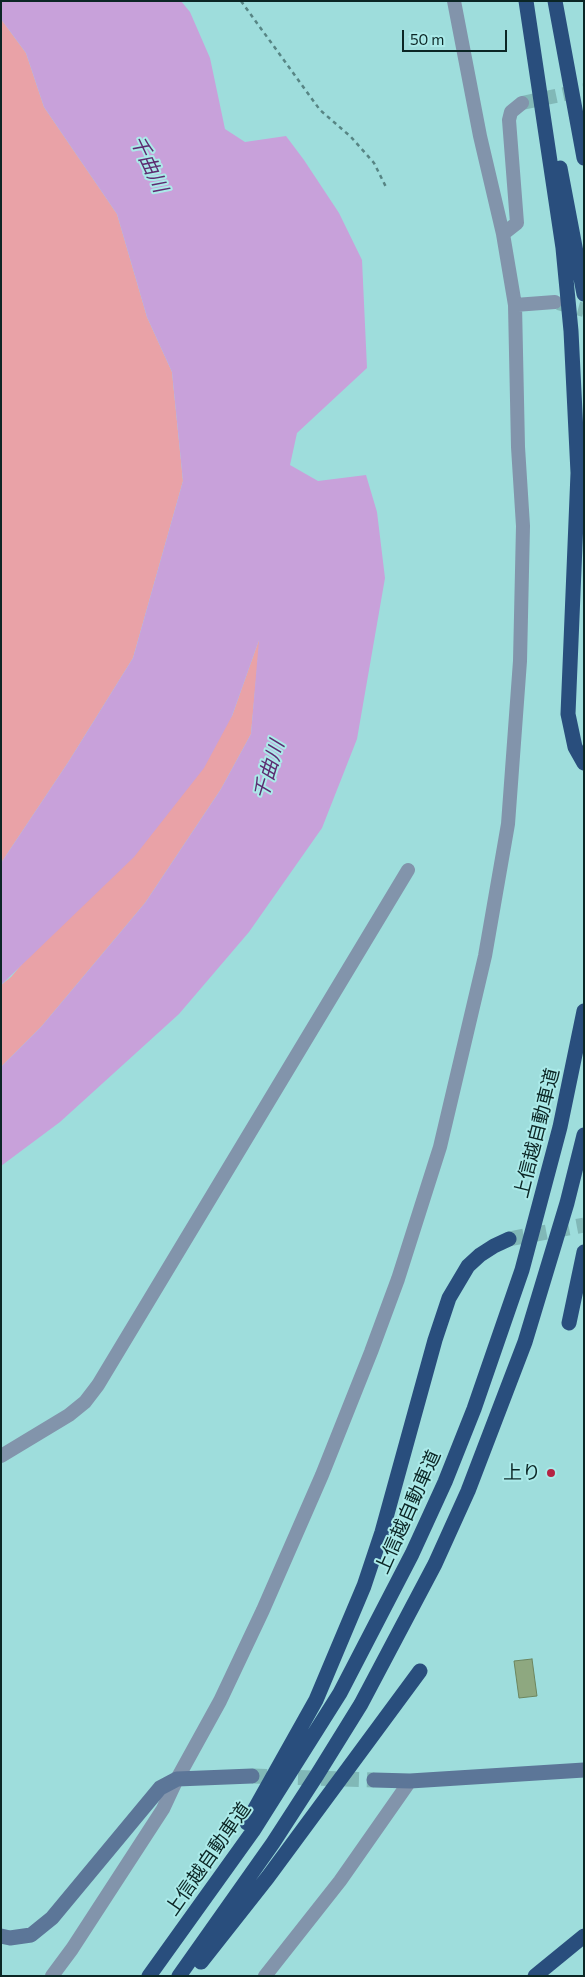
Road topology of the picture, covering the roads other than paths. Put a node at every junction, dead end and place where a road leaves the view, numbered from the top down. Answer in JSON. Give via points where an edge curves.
{"nodes":[{"id":1,"x":454,"y":1,"type":"edge"},
{"id":2,"x":528,"y":1,"type":"edge"},
{"id":3,"x":555,"y":1,"type":"edge"},
{"id":4,"x":522,"y":103,"type":"tunnel mouth"},
{"id":5,"x":584,"y":158,"type":"edge"},
{"id":6,"x":503,"y":234,"type":"junction"},
{"id":7,"x":584,"y":294,"type":"edge"},
{"id":8,"x":555,"y":302,"type":"tunnel mouth"},
{"id":9,"x":515,"y":306,"type":"junction"},
{"id":10,"x":584,"y":763,"type":"edge"},
{"id":11,"x":408,"y":870,"type":"dead end"},
{"id":12,"x":584,"y":1011,"type":"edge"},
{"id":13,"x":584,"y":1135,"type":"edge"},
{"id":14,"x":509,"y":1240,"type":"tunnel mouth"},
{"id":15,"x":584,"y":1252,"type":"edge"},
{"id":16,"x":569,"y":1323,"type":"dead end"},
{"id":17,"x":1,"y":1456,"type":"edge"},
{"id":18,"x":420,"y":1671,"type":"dead end"},
{"id":19,"x":584,"y":1770,"type":"edge"},
{"id":20,"x":252,"y":1776,"type":"tunnel mouth"},
{"id":21,"x":177,"y":1779,"type":"junction"},
{"id":22,"x":374,"y":1780,"type":"tunnel mouth"},
{"id":23,"x":410,"y":1781,"type":"junction"},
{"id":24,"x":1,"y":1936,"type":"edge"},
{"id":25,"x":584,"y":1936,"type":"edge"},
{"id":26,"x":162,"y":1958,"type":"junction"},
{"id":27,"x":52,"y":1976,"type":"edge"},
{"id":28,"x":149,"y":1976,"type":"edge"},
{"id":29,"x":179,"y":1976,"type":"edge"},
{"id":30,"x":190,"y":1976,"type":"edge"},
{"id":31,"x":265,"y":1976,"type":"edge"},
{"id":32,"x":535,"y":1976,"type":"edge"}],
"edges":[{"from":1,"to":6,"type":"street"},
{"from":2,"to":7,"type":"highway"},
{"from":2,"to":10,"type":"highway","via":[[563,248],[571,331],[578,473],[568,714],[575,747]]},
{"from":3,"to":5,"type":"highway"},
{"from":4,"to":6,"type":"street","via":[[511,112],[509,120],[517,223]]},
{"from":6,"to":9,"type":"street"},
{"from":8,"to":9,"type":"street"},
{"from":9,"to":21,"type":"street","via":[[523,526],[520,661],[508,824],[485,956],[440,1147],[371,1352],[332,1453],[263,1610],[220,1701]]},
{"from":11,"to":17,"type":"street","via":[[98,1385],[69,1415]]},
{"from":12,"to":26,"type":"highway","name":"上信越自動車道","via":[[560,1127],[522,1270],[445,1482],[412,1554],[340,1693],[253,1831]]},
{"from":13,"to":29,"type":"highway","via":[[525,1342],[468,1490],[435,1564],[361,1704],[317,1775]]},
{"from":14,"to":26,"type":"highway","via":[[474,1260],[449,1298],[382,1532],[342,1642],[283,1761],[208,1888]]},
{"from":15,"to":16,"type":"highway"},
{"from":18,"to":30,"type":"highway","via":[[268,1877]]},
{"from":19,"to":23,"type":"street"},
{"from":20,"to":21,"type":"street"},
{"from":21,"to":24,"type":"street","via":[[160,1788],[52,1918],[31,1935]]},
{"from":21,"to":27,"type":"street","via":[[137,1851]]},
{"from":22,"to":23,"type":"street"},
{"from":23,"to":31,"type":"street","via":[[340,1881]]},
{"from":25,"to":32,"type":"highway"},
{"from":26,"to":28,"type":"highway","name":"上信越自動車道"}]}
